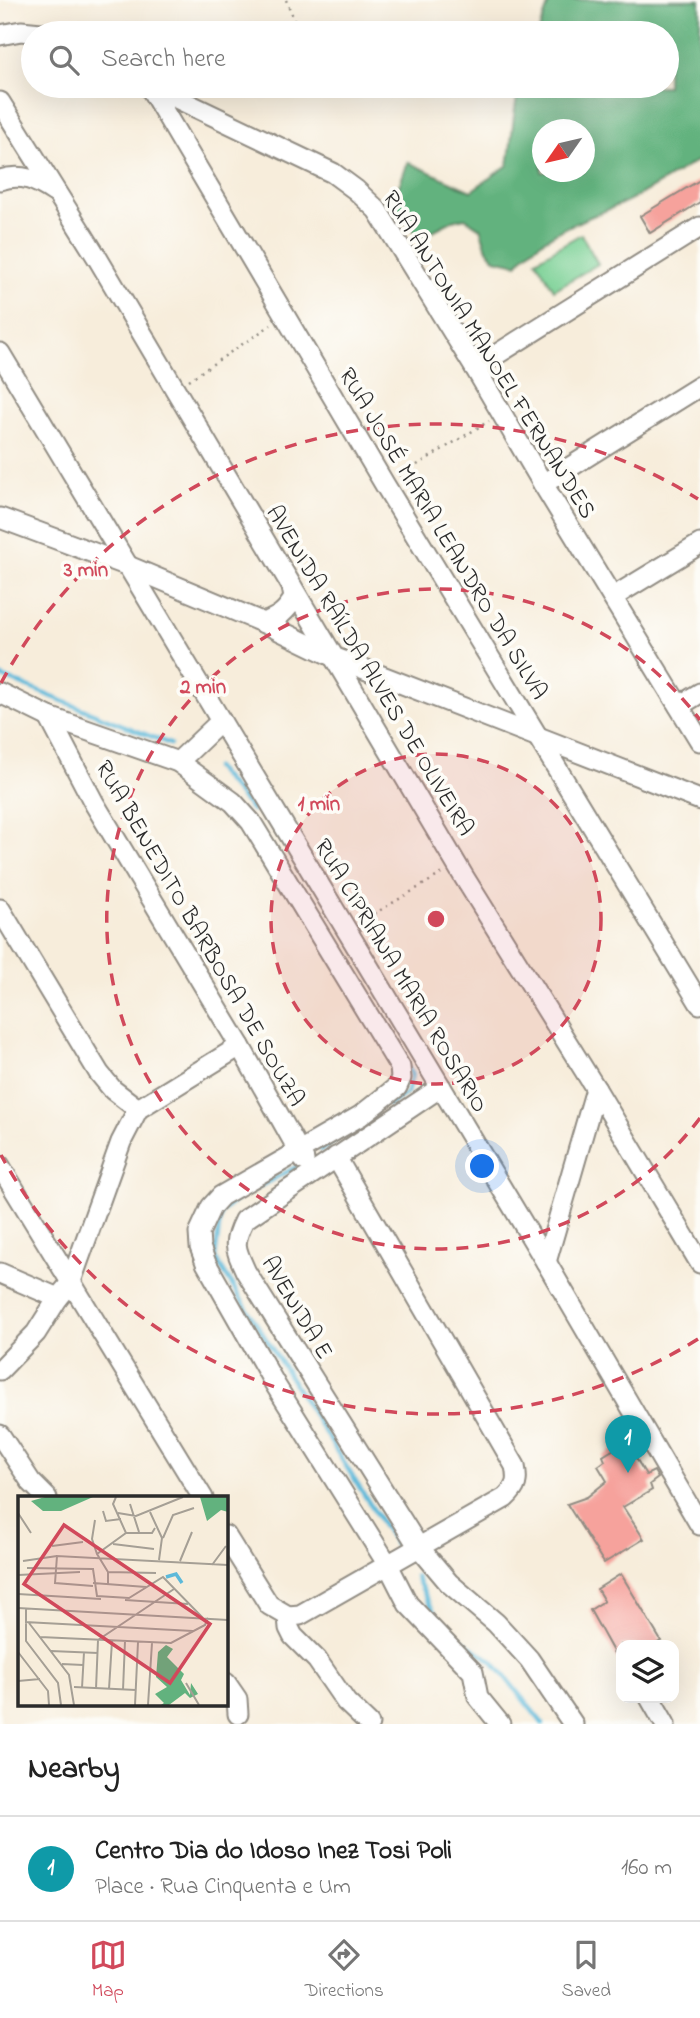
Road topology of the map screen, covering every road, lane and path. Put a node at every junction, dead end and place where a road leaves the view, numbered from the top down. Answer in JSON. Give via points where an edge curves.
{"nodes":[{"id":1,"x":286,"y":0,"type":"edge"},
{"id":2,"x":295,"y":21,"type":"edge"},
{"id":3,"x":21,"y":31,"type":"edge"},
{"id":4,"x":0,"y":35,"type":"edge"},
{"id":5,"x":157,"y":98,"type":"edge"},
{"id":6,"x":175,"y":98,"type":"edge"},
{"id":7,"x":0,"y":102,"type":"edge"},
{"id":8,"x":0,"y":180,"type":"edge"},
{"id":9,"x":61,"y":197,"type":"junction"},
{"id":10,"x":700,"y":227,"type":"edge"},
{"id":11,"x":285,"y":315,"type":"junction"},
{"id":12,"x":0,"y":353,"type":"edge"},
{"id":13,"x":475,"y":368,"type":"junction"},
{"id":14,"x":700,"y":386,"type":"edge"},
{"id":15,"x":176,"y":389,"type":"junction"},
{"id":16,"x":501,"y":414,"type":"junction"},
{"id":17,"x":543,"y":484,"type":"junction"},
{"id":18,"x":385,"y":485,"type":"junction"},
{"id":19,"x":0,"y":518,"type":"edge"},
{"id":20,"x":700,"y":544,"type":"edge"},
{"id":21,"x":127,"y":565,"type":"junction"},
{"id":22,"x":292,"y":587,"type":"junction"},
{"id":23,"x":613,"y":597,"type":"junction"},
{"id":24,"x":264,"y":623,"type":"junction"},
{"id":25,"x":336,"y":658,"type":"junction"},
{"id":26,"x":0,"y":693,"type":"edge"},
{"id":27,"x":700,"y":693,"type":"edge"},
{"id":28,"x":679,"y":706,"type":"junction"},
{"id":29,"x":49,"y":717,"type":"junction"},
{"id":30,"x":221,"y":720,"type":"junction"},
{"id":31,"x":538,"y":738,"type":"junction"},
{"id":32,"x":700,"y":741,"type":"edge"},
{"id":33,"x":178,"y":762,"type":"junction"},
{"id":34,"x":700,"y":800,"type":"edge"},
{"id":35,"x":458,"y":864,"type":"junction"},
{"id":36,"x":0,"y":909,"type":"edge"},
{"id":37,"x":347,"y":930,"type":"junction"},
{"id":38,"x":700,"y":1004,"type":"edge"},
{"id":39,"x":240,"y":1046,"type":"junction"},
{"id":40,"x":441,"y":1087,"type":"junction"},
{"id":41,"x":596,"y":1089,"type":"junction"},
{"id":42,"x":138,"y":1109,"type":"junction"},
{"id":43,"x":299,"y":1152,"type":"junction"},
{"id":44,"x":336,"y":1157,"type":"junction"},
{"id":45,"x":0,"y":1166,"type":"edge"},
{"id":46,"x":312,"y":1173,"type":"junction"},
{"id":47,"x":546,"y":1262,"type":"junction"},
{"id":48,"x":700,"y":1264,"type":"edge"},
{"id":49,"x":0,"y":1273,"type":"edge"},
{"id":50,"x":64,"y":1291,"type":"junction"},
{"id":51,"x":0,"y":1370,"type":"edge"},
{"id":52,"x":0,"y":1435,"type":"edge"},
{"id":53,"x":32,"y":1490,"type":"edge"},
{"id":54,"x":202,"y":1496,"type":"edge"},
{"id":55,"x":700,"y":1525,"type":"edge"},
{"id":56,"x":228,"y":1539,"type":"edge"},
{"id":57,"x":418,"y":1546,"type":"junction"},
{"id":58,"x":388,"y":1565,"type":"junction"},
{"id":59,"x":288,"y":1616,"type":"junction"},
{"id":60,"x":228,"y":1686,"type":"edge"},
{"id":61,"x":653,"y":1703,"type":"edge"},
{"id":62,"x":238,"y":1714,"type":"dead end"},
{"id":63,"x":369,"y":1724,"type":"edge"},
{"id":64,"x":500,"y":1724,"type":"edge"},
{"id":65,"x":573,"y":1724,"type":"edge"},
{"id":66,"x":664,"y":1724,"type":"edge"}],
"edges":[{"from":1,"to":2,"type":"path"},
{"from":3,"to":4,"type":"street"},
{"from":5,"to":11,"type":"street","name":"RUA JOSÉ MARIA LEANDRO DA SILVA"},
{"from":6,"to":13,"type":"street","name":"RUA ANTONIA MANOEL FERNANDES","via":[[333,173],[356,190],[377,210]]},
{"from":7,"to":9,"type":"street","name":"AVENIDA RAÍLDA ALVES DE OLIVEIRA"},
{"from":8,"to":9,"type":"street","via":[[31,178]]},
{"from":9,"to":15,"type":"street","name":"AVENIDA RAÍLDA ALVES DE OLIVEIRA"},
{"from":10,"to":13,"type":"street"},
{"from":11,"to":15,"type":"path"},
{"from":11,"to":18,"type":"street","name":"RUA JOSÉ MARIA LEANDRO DA SILVA"},
{"from":12,"to":21,"type":"street","name":"RUA CIPRIANA MARIA ROSARIO"},
{"from":13,"to":16,"type":"street","name":"RUA ANTONIA MANOEL FERNANDES"},
{"from":14,"to":17,"type":"street"},
{"from":15,"to":22,"type":"street","name":"AVENIDA RAÍLDA ALVES DE OLIVEIRA"},
{"from":16,"to":17,"type":"street","name":"RUA ANTONIA MANOEL FERNANDES"},
{"from":16,"to":18,"type":"path"},
{"from":17,"to":23,"type":"street","name":"RUA ANTONIA MANOEL FERNANDES"},
{"from":18,"to":31,"type":"street","name":"RUA JOSÉ MARIA LEANDRO DA SILVA"},
{"from":19,"to":21,"type":"street"},
{"from":20,"to":23,"type":"street"},
{"from":21,"to":24,"type":"street"},
{"from":21,"to":30,"type":"street","name":"RUA CIPRIANA MARIA ROSARIO"},
{"from":22,"to":24,"type":"street","via":[[294,598],[289,608]]},
{"from":22,"to":25,"type":"street","name":"AVENIDA RAÍLDA ALVES DE OLIVEIRA"},
{"from":23,"to":28,"type":"street","name":"RUA ANTONIA MANOEL FERNANDES"},
{"from":24,"to":25,"type":"street"},
{"from":25,"to":31,"type":"street"},
{"from":25,"to":35,"type":"street","name":"AVENIDA RAÍLDA ALVES DE OLIVEIRA"},
{"from":26,"to":29,"type":"street"},
{"from":27,"to":28,"type":"street"},
{"from":28,"to":32,"type":"street","name":"RUA ANTONIA MANOEL FERNANDES"},
{"from":29,"to":33,"type":"street"},
{"from":29,"to":39,"type":"street","name":"RUA BENEDITO BARBOSA DE SOUZA","via":[[94,803]]},
{"from":30,"to":33,"type":"street"},
{"from":30,"to":37,"type":"street","name":"RUA CIPRIANA MARIA ROSARIO"},
{"from":31,"to":34,"type":"street"},
{"from":31,"to":38,"type":"street","name":"RUA JOSÉ MARIA LEANDRO DA SILVA"},
{"from":33,"to":43,"type":"street","via":[[233,802],[251,822],[400,1067],[401,1078],[391,1093]]},
{"from":35,"to":37,"type":"path"},
{"from":35,"to":41,"type":"street","name":"AVENIDA RAÍLDA ALVES DE OLIVEIRA"},
{"from":36,"to":42,"type":"street","via":[[99,1073]]},
{"from":37,"to":40,"type":"street","name":"RUA CIPRIANA MARIA ROSARIO"},
{"from":39,"to":42,"type":"street"},
{"from":39,"to":43,"type":"street","name":"RUA BENEDITO BARBOSA DE SOUZA"},
{"from":40,"to":44,"type":"street","name":"AVENIDA E"},
{"from":40,"to":47,"type":"street","name":"RUA CIPRIANA MARIA ROSARIO"},
{"from":41,"to":47,"type":"street"},
{"from":41,"to":48,"type":"street","name":"AVENIDA RAÍLDA ALVES DE OLIVEIRA"},
{"from":42,"to":50,"type":"street"},
{"from":43,"to":46,"type":"street","name":"RUA BENEDITO BARBOSA DE SOUZA"},
{"from":43,"to":58,"type":"street","via":[[221,1196],[204,1218],[200,1247],[276,1386]]},
{"from":44,"to":46,"type":"street","name":"AVENIDA E"},
{"from":44,"to":57,"type":"street","via":[[515,1466],[517,1480],[505,1498]]},
{"from":45,"to":50,"type":"street"},
{"from":46,"to":57,"type":"street","name":"AVENIDA E","via":[[244,1220],[236,1237],[237,1252]]},
{"from":47,"to":55,"type":"street","name":"RUA CIPRIANA MARIA ROSARIO"},
{"from":49,"to":50,"type":"street"},
{"from":50,"to":51,"type":"street","via":[[36,1333]]},
{"from":50,"to":54,"type":"street"},
{"from":52,"to":53,"type":"street"},
{"from":56,"to":59,"type":"street","via":[[261,1592],[276,1611]]},
{"from":57,"to":58,"type":"street"},
{"from":57,"to":65,"type":"street","name":"AVENIDA E","via":[[449,1583],[529,1659]]},
{"from":58,"to":59,"type":"street","via":[[300,1615]]},
{"from":58,"to":64,"type":"street","via":[[408,1604],[473,1672],[478,1697]]},
{"from":59,"to":63,"type":"street","via":[[293,1636]]},
{"from":60,"to":62,"type":"street","via":[[237,1699]]},
{"from":61,"to":66,"type":"street"}]}
